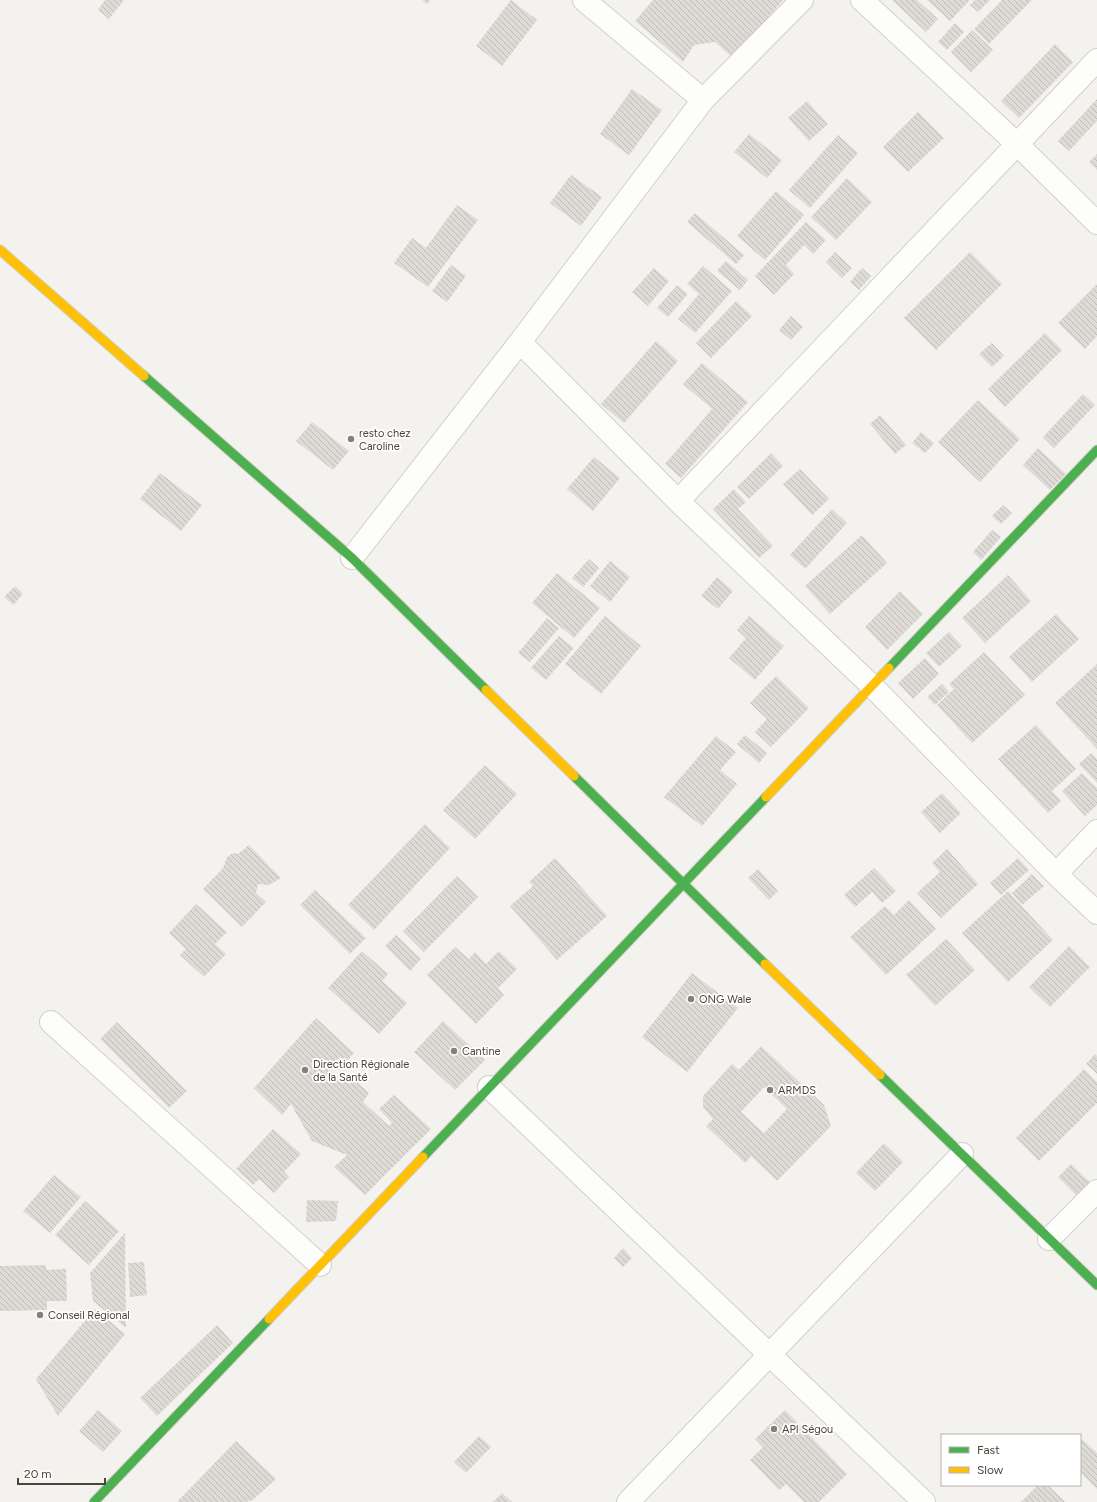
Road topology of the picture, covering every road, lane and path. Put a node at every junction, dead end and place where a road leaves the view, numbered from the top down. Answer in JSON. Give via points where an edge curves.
{"nodes":[{"id":1,"x":584,"y":0,"type":"edge"},
{"id":2,"x":802,"y":0,"type":"edge"},
{"id":3,"x":862,"y":0,"type":"edge"},
{"id":4,"x":1097,"y":60,"type":"edge"},
{"id":5,"x":703,"y":100,"type":"junction"},
{"id":6,"x":1017,"y":144,"type":"junction"},
{"id":7,"x":1097,"y":223,"type":"edge"},
{"id":8,"x":0,"y":250,"type":"edge"},
{"id":9,"x":520,"y":342,"type":"junction"},
{"id":10,"x":1097,"y":450,"type":"edge"},
{"id":11,"x":678,"y":501,"type":"junction"},
{"id":12,"x":352,"y":558,"type":"junction"},
{"id":13,"x":872,"y":686,"type":"junction"},
{"id":14,"x":1097,"y":831,"type":"edge"},
{"id":15,"x":1056,"y":874,"type":"junction"},
{"id":16,"x":683,"y":884,"type":"junction"},
{"id":17,"x":1097,"y":913,"type":"edge"},
{"id":18,"x":51,"y":1022,"type":"dead end"},
{"id":19,"x":489,"y":1087,"type":"junction"},
{"id":20,"x":962,"y":1154,"type":"junction"},
{"id":21,"x":1097,"y":1191,"type":"edge"},
{"id":22,"x":1049,"y":1238,"type":"junction"},
{"id":23,"x":320,"y":1265,"type":"junction"},
{"id":24,"x":1097,"y":1285,"type":"edge"},
{"id":25,"x":770,"y":1354,"type":"junction"},
{"id":26,"x":94,"y":1502,"type":"edge"},
{"id":27,"x":628,"y":1502,"type":"edge"},
{"id":28,"x":924,"y":1502,"type":"edge"}],
"edges":[{"from":1,"to":5,"type":"street"},
{"from":2,"to":5,"type":"street"},
{"from":3,"to":6,"type":"street"},
{"from":4,"to":6,"type":"street"},
{"from":5,"to":9,"type":"street"},
{"from":6,"to":7,"type":"street"},
{"from":6,"to":11,"type":"street"},
{"from":8,"to":12,"type":"street"},
{"from":9,"to":11,"type":"street"},
{"from":9,"to":12,"type":"street"},
{"from":10,"to":13,"type":"street"},
{"from":11,"to":13,"type":"street"},
{"from":12,"to":16,"type":"street"},
{"from":13,"to":15,"type":"street"},
{"from":13,"to":16,"type":"street"},
{"from":14,"to":15,"type":"street"},
{"from":15,"to":17,"type":"street"},
{"from":16,"to":19,"type":"street"},
{"from":16,"to":20,"type":"street"},
{"from":18,"to":23,"type":"street"},
{"from":19,"to":23,"type":"street"},
{"from":19,"to":25,"type":"street"},
{"from":20,"to":22,"type":"street"},
{"from":20,"to":25,"type":"street"},
{"from":21,"to":22,"type":"street"},
{"from":22,"to":24,"type":"street"},
{"from":23,"to":26,"type":"street"},
{"from":25,"to":27,"type":"street"},
{"from":25,"to":28,"type":"street"}]}
